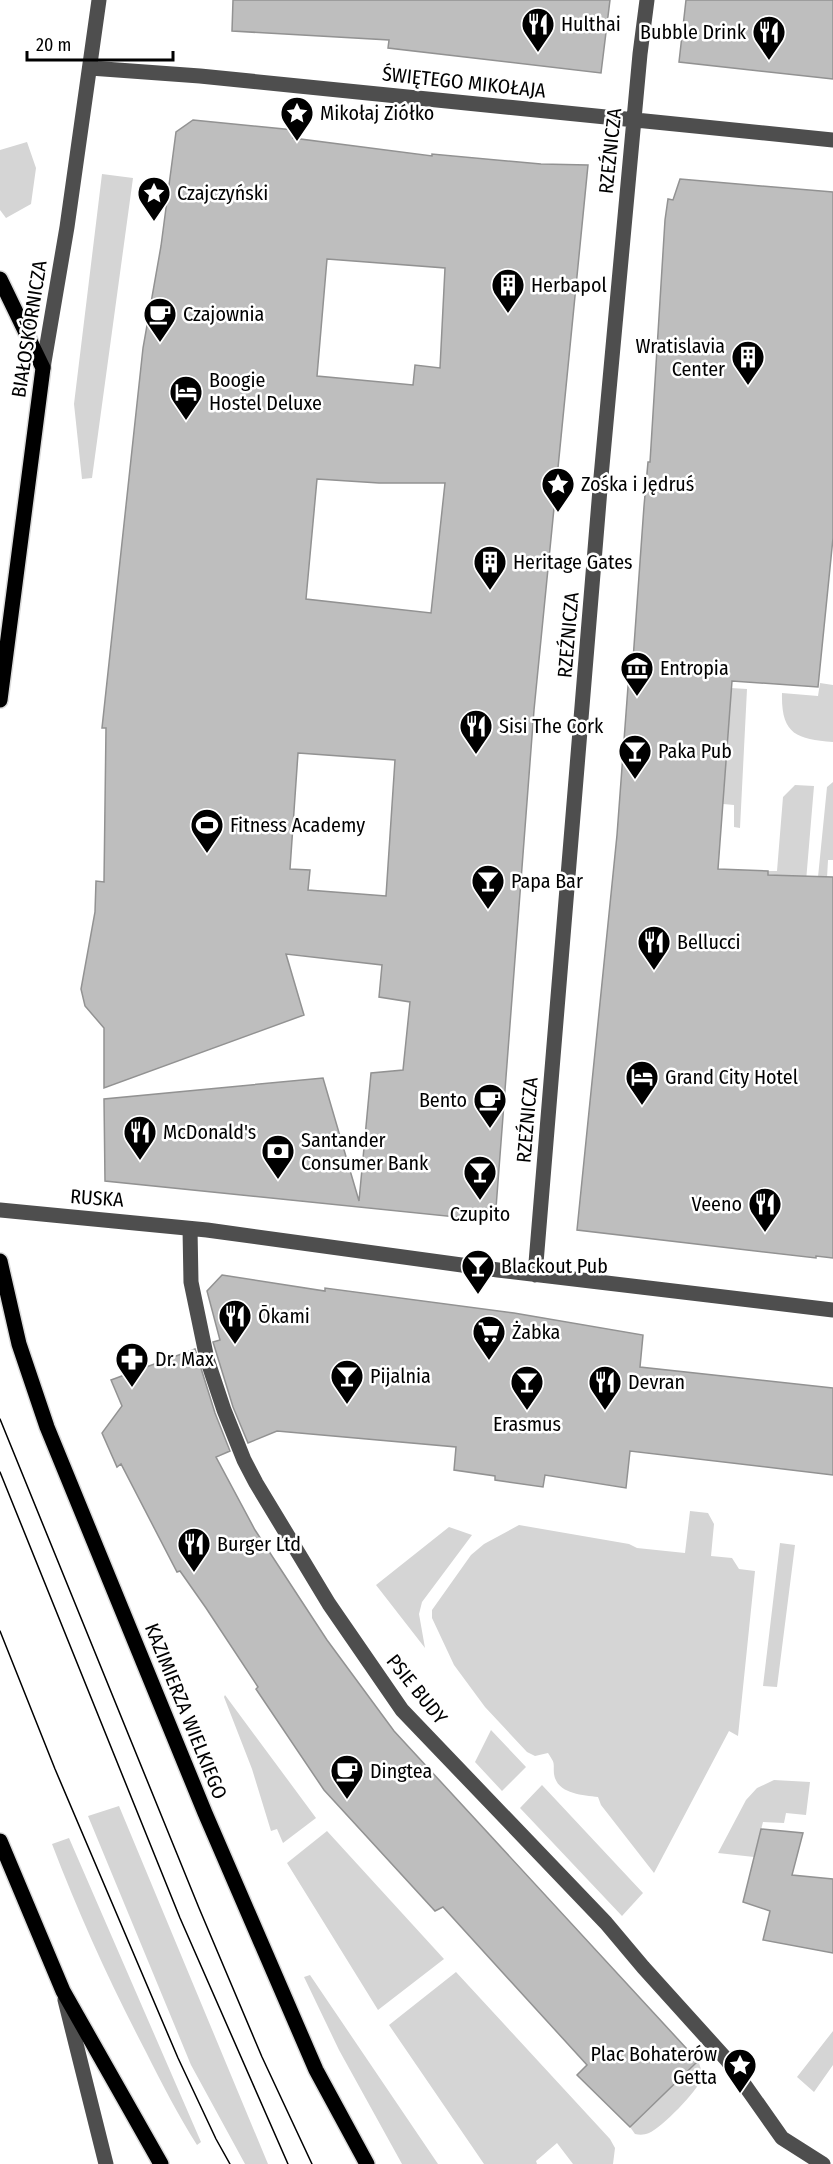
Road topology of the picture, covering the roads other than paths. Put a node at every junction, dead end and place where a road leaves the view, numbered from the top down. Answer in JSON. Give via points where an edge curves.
{"nodes":[{"id":1,"x":99,"y":0,"type":"edge"},
{"id":2,"x":647,"y":0,"type":"edge"},
{"id":3,"x":90,"y":68,"type":"junction"},
{"id":4,"x":634,"y":119,"type":"junction"},
{"id":5,"x":833,"y":140,"type":"edge"},
{"id":6,"x":0,"y":279,"type":"edge"},
{"id":7,"x":43,"y":368,"type":"junction"},
{"id":8,"x":0,"y":700,"type":"edge"},
{"id":9,"x":0,"y":1210,"type":"edge"},
{"id":10,"x":190,"y":1229,"type":"junction"},
{"id":11,"x":0,"y":1261,"type":"edge"},
{"id":12,"x":535,"y":1275,"type":"junction"},
{"id":13,"x":833,"y":1310,"type":"edge"},
{"id":14,"x":0,"y":1841,"type":"edge"},
{"id":15,"x":63,"y":1991,"type":"junction"},
{"id":16,"x":106,"y":2164,"type":"edge"},
{"id":17,"x":160,"y":2164,"type":"edge"},
{"id":18,"x":367,"y":2164,"type":"edge"},
{"id":19,"x":823,"y":2164,"type":"edge"}],
"edges":[{"from":1,"to":3,"type":"street","name":"BIAŁOSKÓRNICZA"},
{"from":2,"to":4,"type":"street","name":"RZEŹNICZA"},
{"from":3,"to":4,"type":"street","name":"ŚWIĘTEGO MIKOŁAJA","via":[[200,75]]},
{"from":3,"to":7,"type":"street","name":"BIAŁOSKÓRNICZA"},
{"from":4,"to":5,"type":"street","name":"ŚWIĘTEGO MIKOŁAJA"},
{"from":4,"to":12,"type":"street","name":"RZEŹNICZA"},
{"from":6,"to":7,"type":"main road"},
{"from":7,"to":8,"type":"main road","name":"BIAŁOSKÓRNICZA"},
{"from":9,"to":10,"type":"street","name":"RUSKA"},
{"from":10,"to":12,"type":"street","name":"RUSKA"},
{"from":10,"to":19,"type":"street","name":"PSIE BUDY","via":[[191,1282],[207,1359],[224,1410],[256,1483],[329,1604],[402,1710],[606,1923],[727,2060],[782,2138]]},
{"from":11,"to":18,"type":"main road","name":"KAZIMIERZA WIELKIEGO","via":[[19,1344],[47,1427],[205,1813],[316,2070]]},
{"from":12,"to":13,"type":"street","name":"RUSKA"},
{"from":14,"to":15,"type":"main road"},
{"from":15,"to":16,"type":"street"},
{"from":15,"to":17,"type":"main road"}]}
